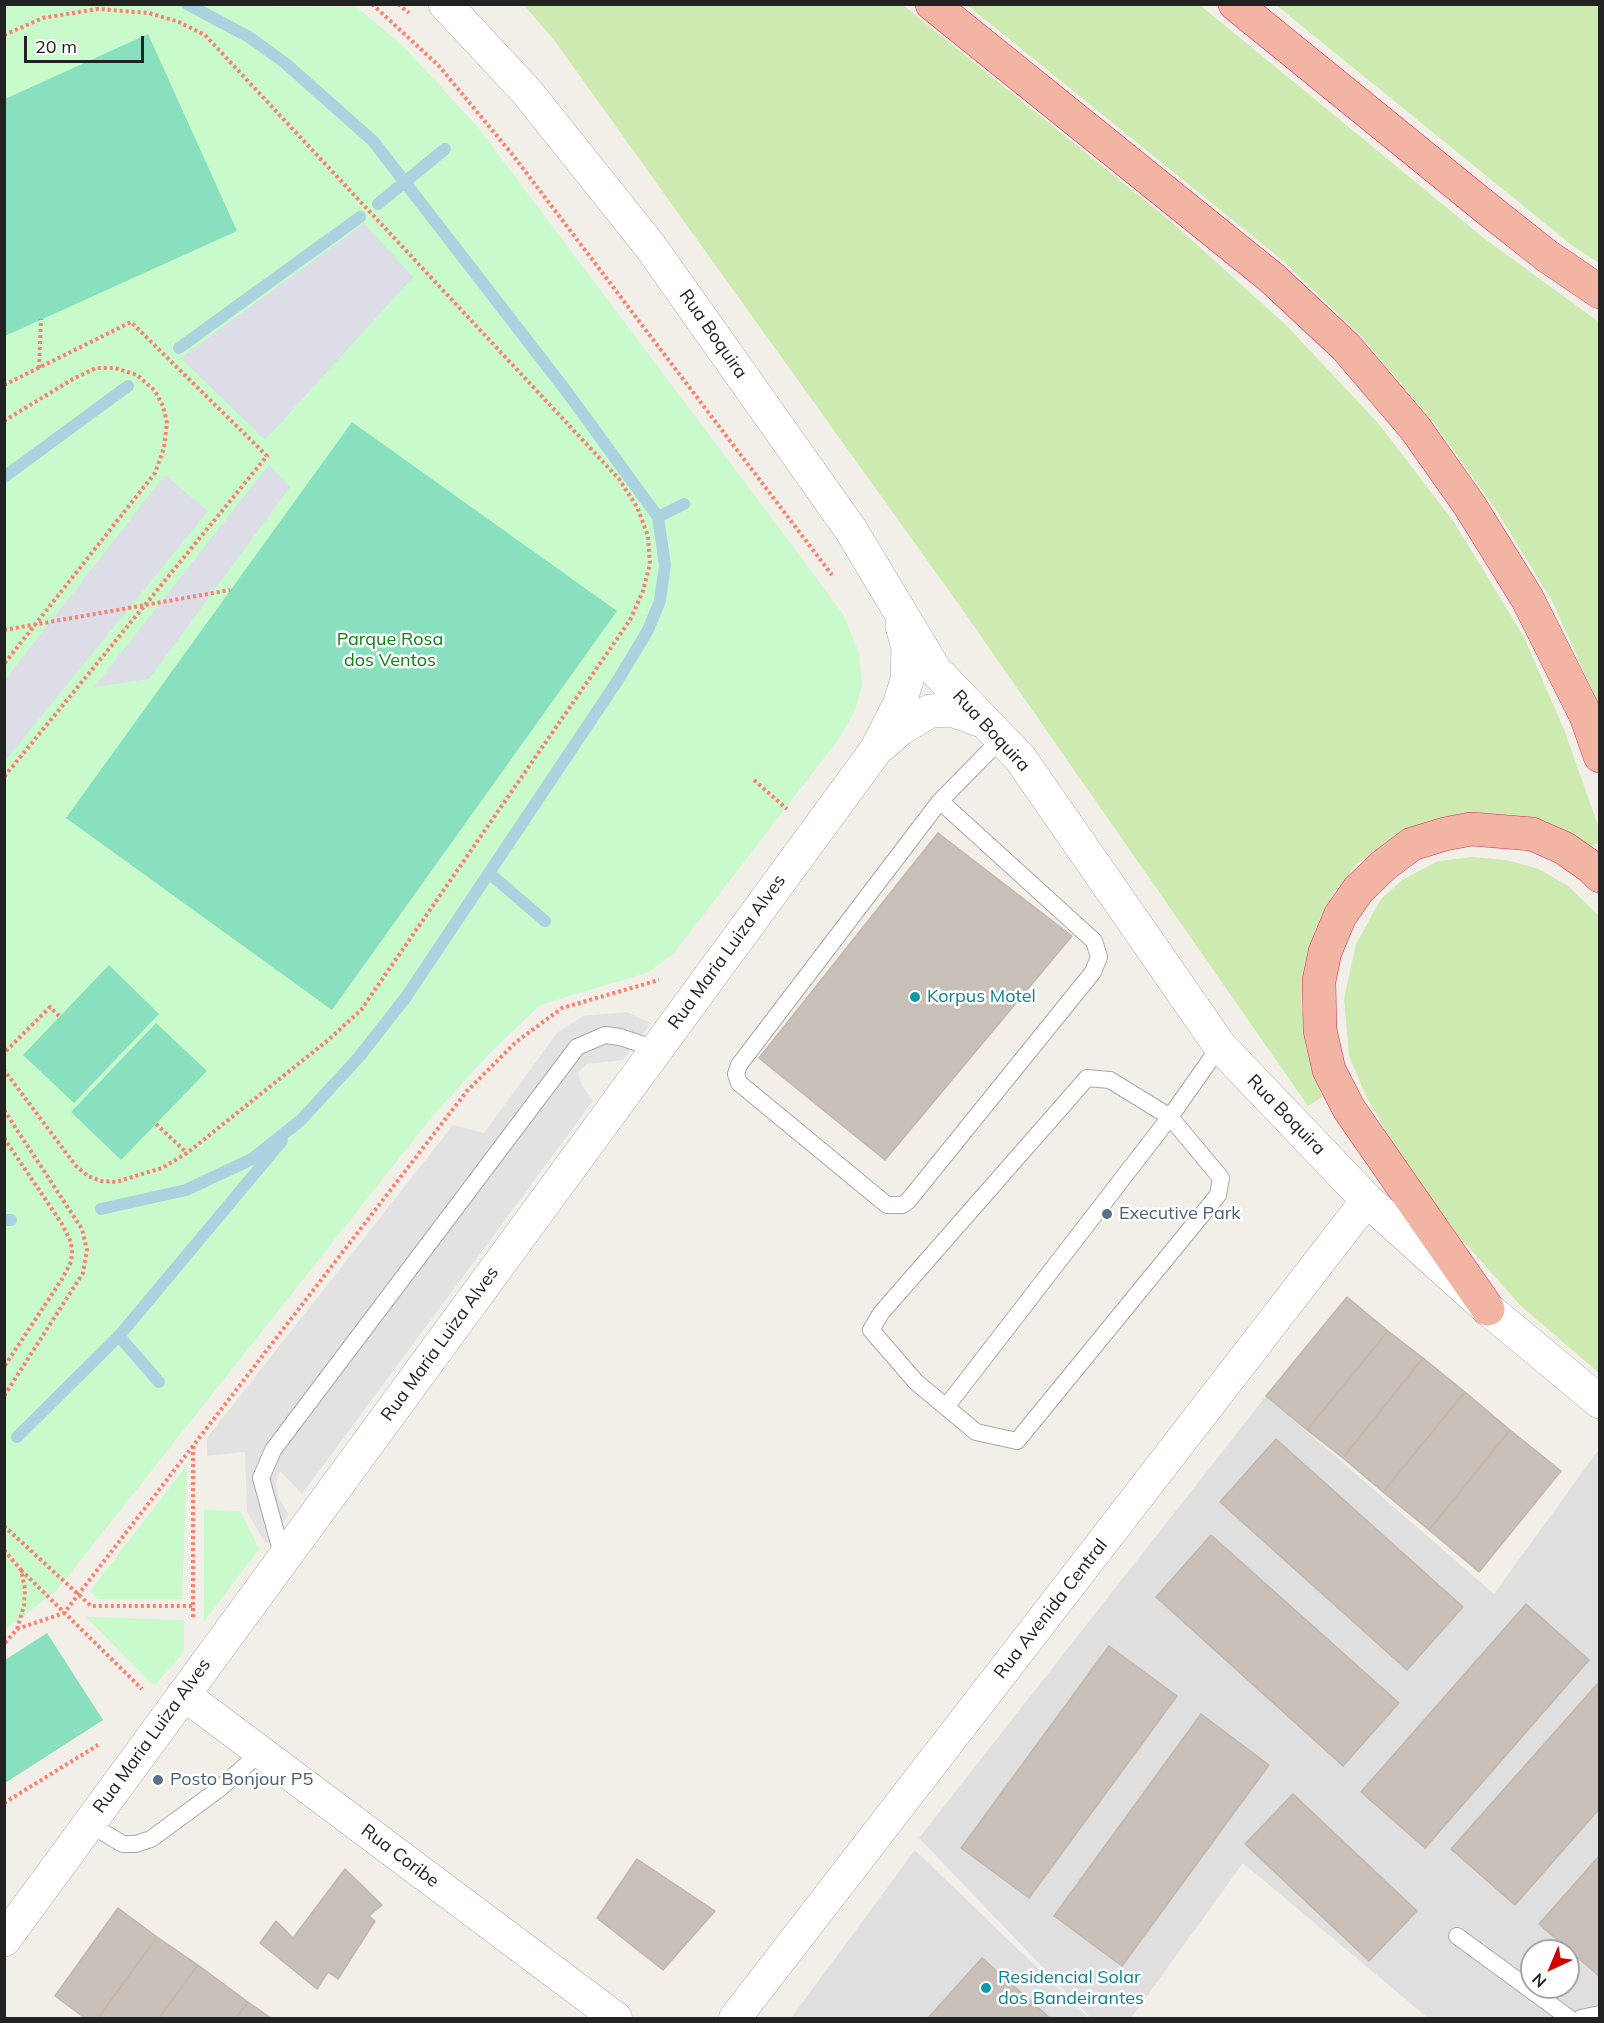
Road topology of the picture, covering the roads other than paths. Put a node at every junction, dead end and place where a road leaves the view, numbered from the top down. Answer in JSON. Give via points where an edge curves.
{"nodes":[{"id":1,"x":445,"y":4,"type":"edge"},
{"id":2,"x":933,"y":4,"type":"edge"},
{"id":3,"x":1235,"y":4,"type":"edge"},
{"id":4,"x":1599,"y":292,"type":"edge"},
{"id":5,"x":895,"y":601,"type":"junction"},
{"id":6,"x":997,"y":732,"type":"junction"},
{"id":7,"x":876,"y":750,"type":"junction"},
{"id":8,"x":1599,"y":756,"type":"edge"},
{"id":9,"x":940,"y":801,"type":"junction"},
{"id":10,"x":1599,"y":876,"type":"edge"},
{"id":11,"x":1220,"y":1046,"type":"junction"},
{"id":12,"x":656,"y":1049,"type":"junction"},
{"id":13,"x":1170,"y":1117,"type":"junction"},
{"id":14,"x":1367,"y":1200,"type":"junction"},
{"id":15,"x":1488,"y":1309,"type":"junction"},
{"id":16,"x":1599,"y":1402,"type":"edge"},
{"id":17,"x":946,"y":1407,"type":"junction"},
{"id":18,"x":283,"y":1558,"type":"junction"},
{"id":19,"x":183,"y":1694,"type":"junction"},
{"id":20,"x":261,"y":1752,"type":"junction"},
{"id":21,"x":88,"y":1824,"type":"junction"},
{"id":22,"x":1457,"y":1936,"type":"dead end"},
{"id":23,"x":4,"y":1940,"type":"edge"},
{"id":24,"x":1599,"y":2014,"type":"edge"},
{"id":25,"x":616,"y":2019,"type":"edge"},
{"id":26,"x":735,"y":2019,"type":"edge"},
{"id":27,"x":1569,"y":2019,"type":"edge"},
{"id":28,"x":1581,"y":2019,"type":"edge"}],
"edges":[{"from":1,"to":5,"type":"street","name":"Rua Boquira","via":[[527,92],[650,246],[851,530]]},
{"from":2,"to":8,"type":"highway","via":[[1272,278],[1346,347],[1415,428],[1470,506],[1527,598],[1586,716]]},
{"from":3,"to":4,"type":"highway","via":[[1502,221]]},
{"from":5,"to":6,"type":"street","name":"Rua Boquira","via":[[940,677]]},
{"from":5,"to":7,"type":"street","name":"Rua Maria Luiza Alves","via":[[908,647],[907,680]]},
{"from":6,"to":7,"type":"street","name":"Rua Maria Luiza Alves","via":[[966,713],[942,708],[916,718]]},
{"from":6,"to":9,"type":"lane"},
{"from":6,"to":11,"type":"street","name":"Rua Boquira","via":[[1020,758]]},
{"from":7,"to":12,"type":"street","name":"Rua Maria Luiza Alves"},
{"from":9,"to":9,"type":"lane","via":[[1094,940],[1099,957],[1093,972],[908,1201],[887,1205],[739,1083],[736,1074]]},
{"from":10,"to":15,"type":"highway","via":[[1564,848],[1532,834],[1471,829],[1445,834],[1412,844],[1358,890],[1340,916],[1325,952],[1319,981],[1320,1030],[1329,1070],[1349,1109]]},
{"from":11,"to":13,"type":"lane"},
{"from":11,"to":14,"type":"street","name":"Rua Boquira"},
{"from":12,"to":18,"type":"street","name":"Rua Maria Luiza Alves"},
{"from":12,"to":18,"type":"lane","via":[[605,1035],[577,1047],[273,1450],[261,1478]]},
{"from":13,"to":17,"type":"lane"},
{"from":13,"to":17,"type":"lane","via":[[1221,1179],[1218,1195],[1017,1441],[976,1432]]},
{"from":13,"to":17,"type":"lane","via":[[1110,1080],[1087,1078],[881,1313],[871,1330],[916,1382]]},
{"from":14,"to":15,"type":"street","name":"Rua Boquira"},
{"from":14,"to":26,"type":"street","name":"Rua Avenida Central"},
{"from":15,"to":16,"type":"street","name":"Rua Boquira"},
{"from":18,"to":19,"type":"street","name":"Rua Maria Luiza Alves"},
{"from":19,"to":20,"type":"street","name":"Rua Coribe"},
{"from":19,"to":21,"type":"street","name":"Rua Maria Luiza Alves"},
{"from":20,"to":21,"type":"lane","via":[[151,1839],[123,1844]]},
{"from":20,"to":25,"type":"street","name":"Rua Coribe"},
{"from":21,"to":23,"type":"street","name":"Rua Maria Luiza Alves"},
{"from":22,"to":27,"type":"lane"},
{"from":24,"to":28,"type":"lane"}]}
